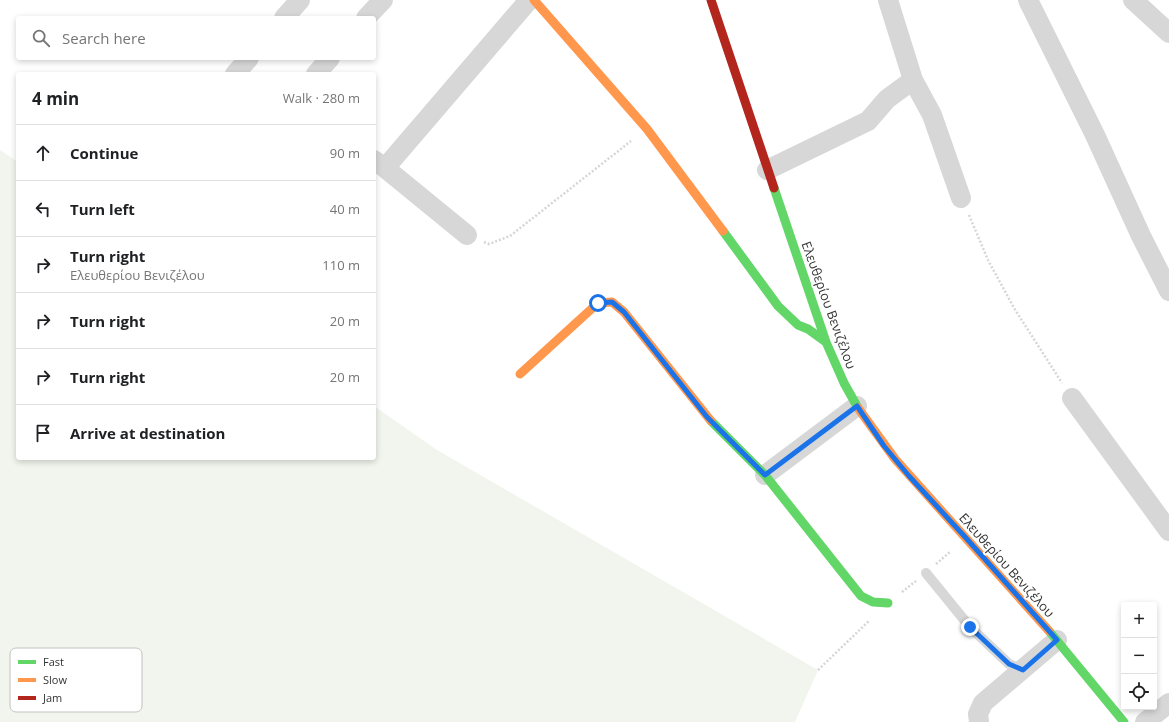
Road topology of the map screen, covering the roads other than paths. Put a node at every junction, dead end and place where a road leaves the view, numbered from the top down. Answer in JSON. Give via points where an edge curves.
{"nodes":[{"id":1,"x":300,"y":0,"type":"edge"},
{"id":2,"x":383,"y":0,"type":"edge"},
{"id":3,"x":529,"y":0,"type":"edge"},
{"id":4,"x":534,"y":0,"type":"edge"},
{"id":5,"x":711,"y":0,"type":"edge"},
{"id":6,"x":888,"y":0,"type":"edge"},
{"id":7,"x":1028,"y":0,"type":"edge"},
{"id":8,"x":1133,"y":0,"type":"edge"},
{"id":9,"x":286,"y":16,"type":"edge"},
{"id":10,"x":368,"y":16,"type":"edge"},
{"id":11,"x":1169,"y":33,"type":"edge"},
{"id":12,"x":247,"y":60,"type":"edge"},
{"id":13,"x":328,"y":60,"type":"edge"},
{"id":14,"x":237,"y":72,"type":"edge"},
{"id":15,"x":318,"y":72,"type":"edge"},
{"id":16,"x":913,"y":80,"type":"junction"},
{"id":17,"x":380,"y":164,"type":"edge"},
{"id":18,"x":767,"y":170,"type":"junction"},
{"id":19,"x":962,"y":198,"type":"road end"},
{"id":20,"x":467,"y":235,"type":"road end"},
{"id":21,"x":1169,"y":291,"type":"edge"},
{"id":22,"x":826,"y":342,"type":"junction"},
{"id":23,"x":520,"y":374,"type":"dead end"},
{"id":24,"x":1072,"y":398,"type":"road end"},
{"id":25,"x":857,"y":406,"type":"junction"},
{"id":26,"x":765,"y":475,"type":"junction"},
{"id":27,"x":1169,"y":531,"type":"edge"},
{"id":28,"x":926,"y":573,"type":"dead end"},
{"id":29,"x":888,"y":603,"type":"dead end"},
{"id":30,"x":1057,"y":640,"type":"junction"},
{"id":31,"x":1023,"y":670,"type":"junction"},
{"id":32,"x":1164,"y":703,"type":"edge"},
{"id":33,"x":1118,"y":706,"type":"edge"},
{"id":34,"x":979,"y":722,"type":"edge"},
{"id":35,"x":1124,"y":722,"type":"edge"},
{"id":36,"x":1145,"y":722,"type":"edge"}],
"edges":[{"from":1,"to":9,"type":"street"},
{"from":2,"to":10,"type":"street"},
{"from":3,"to":17,"type":"street"},
{"from":4,"to":22,"type":"street","via":[[647,129],[778,306],[798,325]]},
{"from":5,"to":18,"type":"street","name":"Ελευθερίου Βενιζέλου"},
{"from":6,"to":16,"type":"street"},
{"from":7,"to":21,"type":"street"},
{"from":8,"to":11,"type":"street"},
{"from":12,"to":14,"type":"street"},
{"from":13,"to":15,"type":"street"},
{"from":16,"to":18,"type":"street","via":[[887,99],[868,121]]},
{"from":16,"to":19,"type":"street","via":[[932,115]]},
{"from":17,"to":20,"type":"street"},
{"from":18,"to":22,"type":"street","name":"Ελευθερίου Βενιζέλου"},
{"from":22,"to":25,"type":"street","name":"Ελευθερίου Βενιζέλου","via":[[839,374]]},
{"from":23,"to":26,"type":"street","via":[[598,303],[612,302],[624,312],[707,417]]},
{"from":24,"to":27,"type":"street"},
{"from":25,"to":26,"type":"street"},
{"from":25,"to":30,"type":"street","name":"Ελευθερίου Βενιζέλου","via":[[884,446],[909,476]]},
{"from":26,"to":29,"type":"street","via":[[861,596],[873,602]]},
{"from":28,"to":31,"type":"lane","via":[[970,627],[1009,664]]},
{"from":30,"to":31,"type":"street"},
{"from":30,"to":33,"type":"street","name":"Ελευθερίου Βενιζέλου"},
{"from":31,"to":34,"type":"street","via":[[983,703],[978,714]]},
{"from":32,"to":36,"type":"street"},
{"from":33,"to":35,"type":"street","name":"Ελευθερίου Βενιζέλου"}]}
